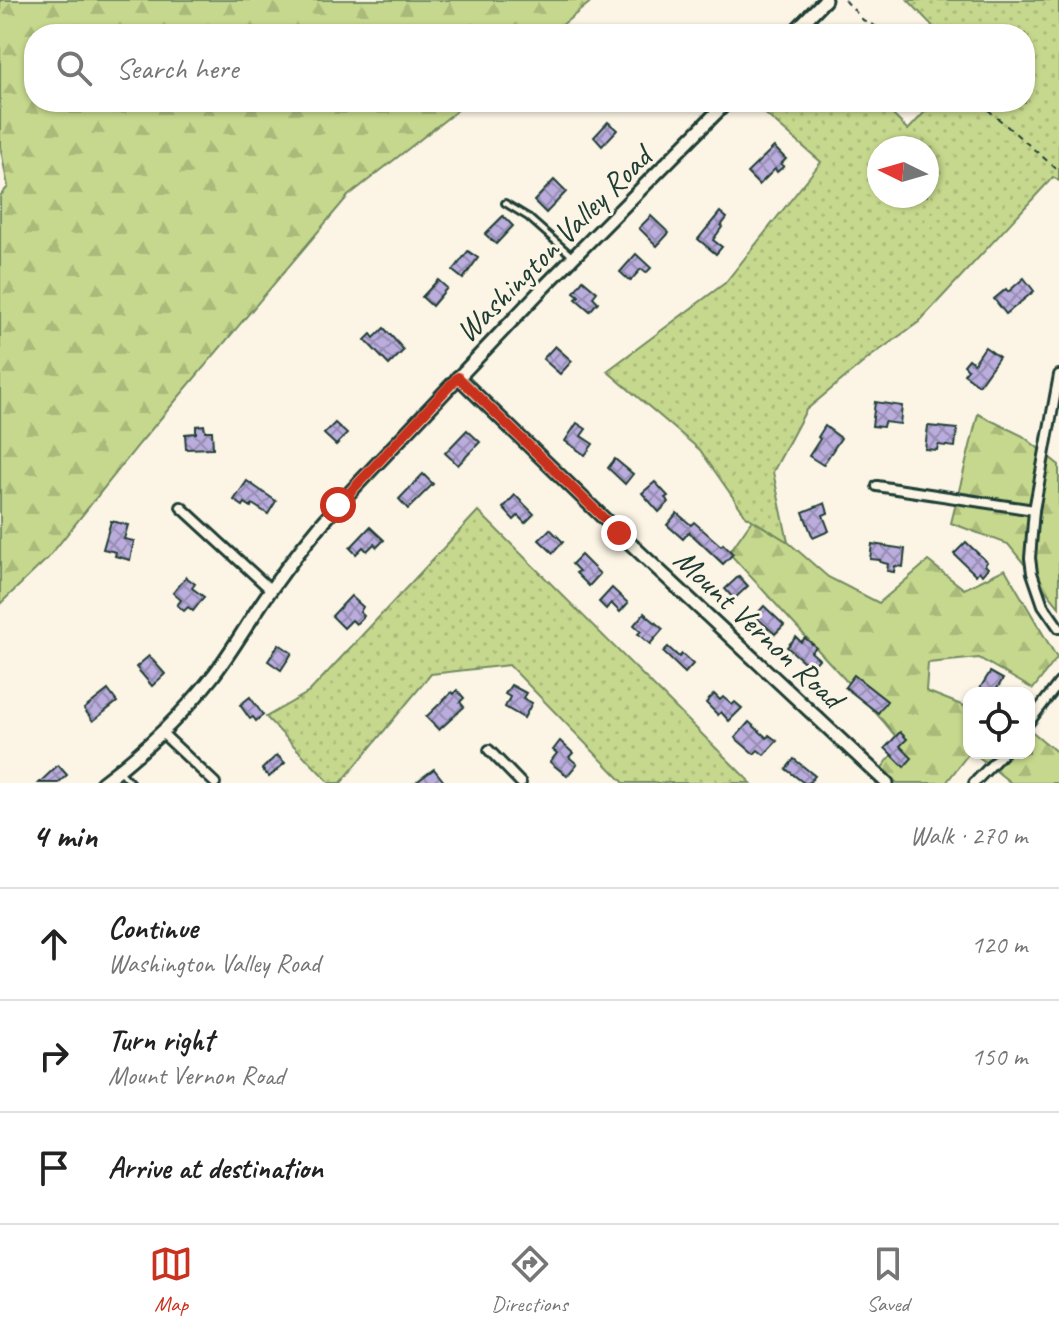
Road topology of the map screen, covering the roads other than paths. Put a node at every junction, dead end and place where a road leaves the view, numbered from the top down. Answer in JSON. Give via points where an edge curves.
{"nodes":[{"id":1,"x":825,"y":0,"type":"edge"},
{"id":2,"x":802,"y":24,"type":"edge"},
{"id":3,"x":717,"y":112,"type":"edge"},
{"id":4,"x":505,"y":203,"type":"dead end"},
{"id":5,"x":574,"y":258,"type":"junction"},
{"id":6,"x":1059,"y":375,"type":"edge"},
{"id":7,"x":458,"y":377,"type":"junction"},
{"id":8,"x":877,"y":486,"type":"dead end"},
{"id":9,"x":181,"y":507,"type":"dead end"},
{"id":10,"x":1034,"y":510,"type":"junction"},
{"id":11,"x":271,"y":590,"type":"junction"},
{"id":12,"x":1059,"y":628,"type":"edge"},
{"id":13,"x":1059,"y":683,"type":"edge"},
{"id":14,"x":1035,"y":714,"type":"edge"},
{"id":15,"x":162,"y":733,"type":"junction"},
{"id":16,"x":489,"y":750,"type":"dead end"},
{"id":17,"x":997,"y":759,"type":"edge"},
{"id":18,"x":119,"y":770,"type":"junction"},
{"id":19,"x":102,"y":783,"type":"edge"},
{"id":20,"x":131,"y":783,"type":"edge"},
{"id":21,"x":215,"y":783,"type":"edge"},
{"id":22,"x":521,"y":783,"type":"edge"},
{"id":23,"x":887,"y":783,"type":"edge"},
{"id":24,"x":974,"y":783,"type":"edge"}],
"edges":[{"from":1,"to":2,"type":"street"},
{"from":3,"to":5,"type":"street","name":"Washington Valley Road"},
{"from":4,"to":5,"type":"lane"},
{"from":5,"to":7,"type":"street","name":"Washington Valley Road"},
{"from":6,"to":10,"type":"street"},
{"from":7,"to":11,"type":"street","name":"Washington Valley Road","via":[[318,527]]},
{"from":7,"to":23,"type":"street","name":"Mount Vernon Road"},
{"from":8,"to":10,"type":"street"},
{"from":9,"to":11,"type":"street"},
{"from":10,"to":12,"type":"street","via":[[1032,573],[1043,605]]},
{"from":11,"to":15,"type":"street","name":"Washington Valley Road","via":[[213,675]]},
{"from":13,"to":14,"type":"street"},
{"from":15,"to":18,"type":"street","name":"Washington Valley Road"},
{"from":15,"to":21,"type":"street"},
{"from":16,"to":22,"type":"street"},
{"from":17,"to":24,"type":"street"},
{"from":18,"to":19,"type":"street","name":"Washington Valley Road"},
{"from":18,"to":20,"type":"lane"}]}
